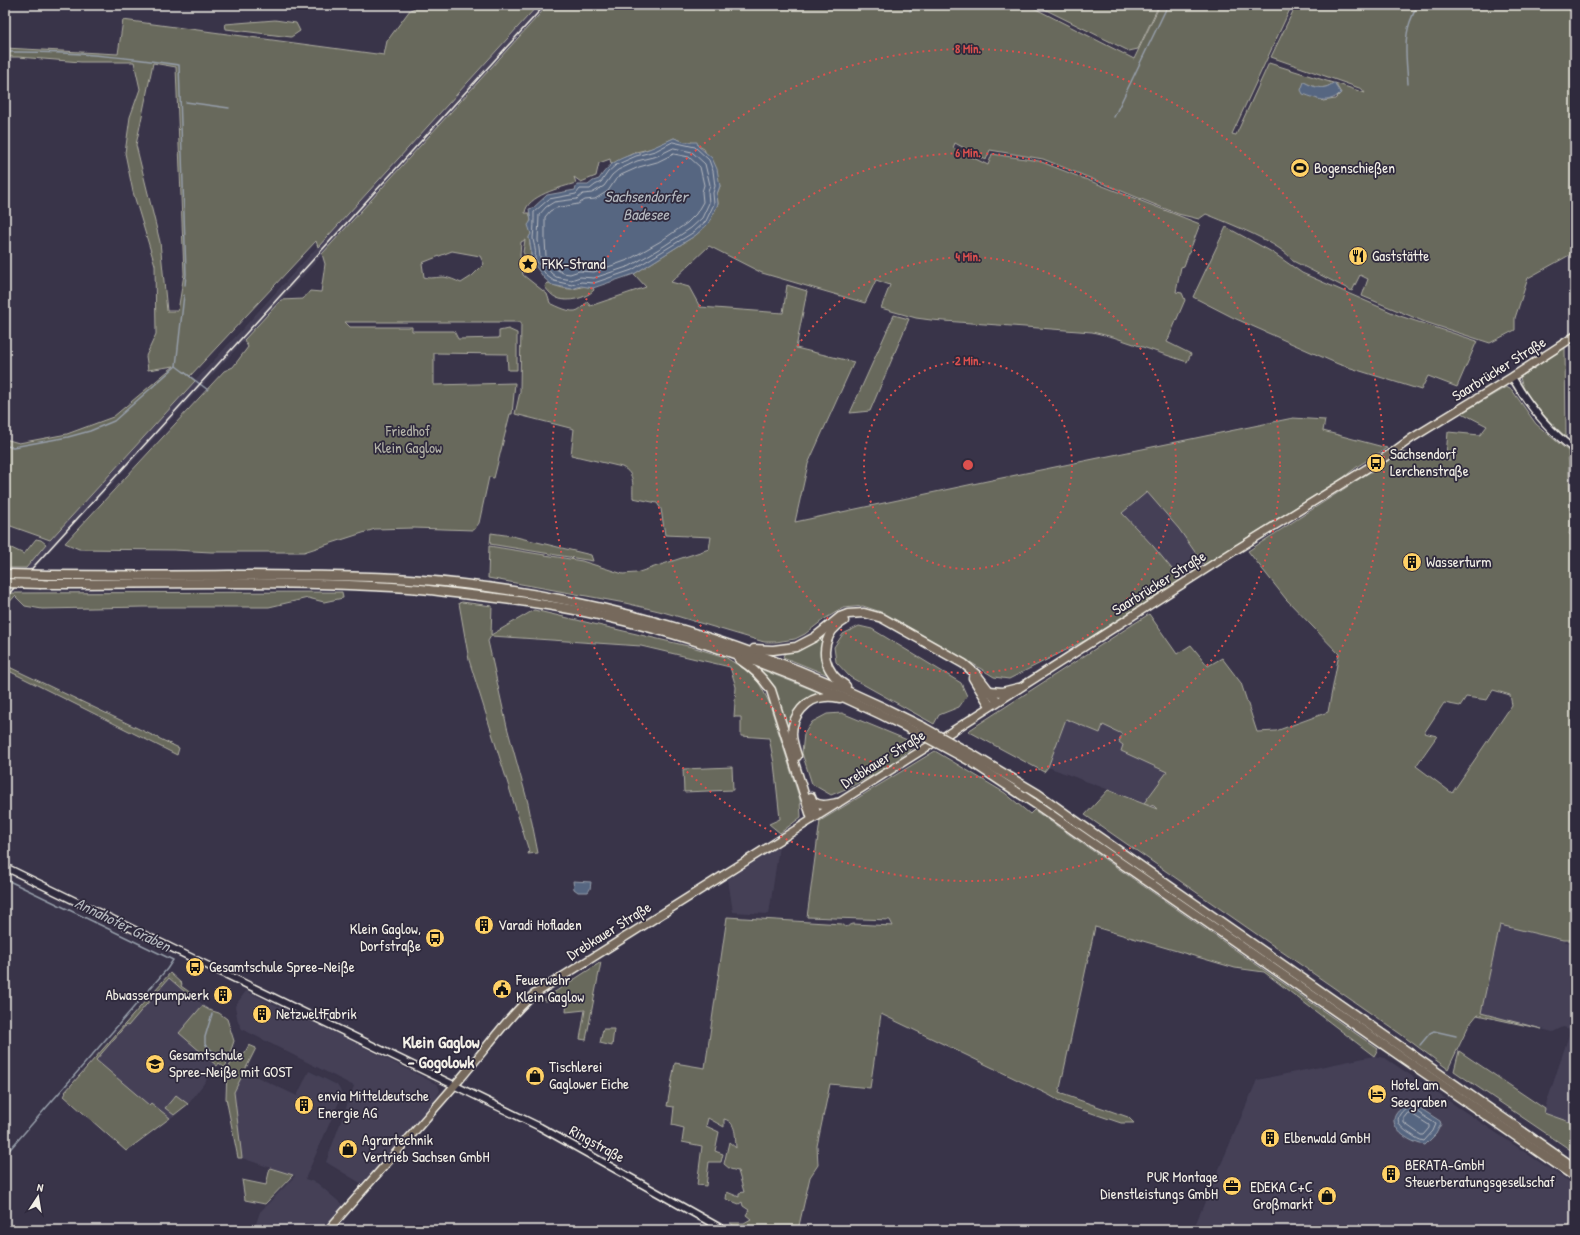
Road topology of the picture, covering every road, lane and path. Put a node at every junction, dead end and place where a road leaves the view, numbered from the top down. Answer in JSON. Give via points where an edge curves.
{"nodes":[{"id":1,"x":1575,"y":336,"type":"edge"},
{"id":2,"x":1512,"y":377,"type":"junction"},
{"id":3,"x":1575,"y":450,"type":"edge"},
{"id":4,"x":6,"y":574,"type":"edge"},
{"id":5,"x":5,"y":583,"type":"edge"},
{"id":6,"x":746,"y":649,"type":"junction"},
{"id":7,"x":728,"y":651,"type":"junction"},
{"id":8,"x":1018,"y":688,"type":"junction"},
{"id":9,"x":990,"y":691,"type":"junction"},
{"id":10,"x":858,"y":695,"type":"junction"},
{"id":11,"x":847,"y":698,"type":"junction"},
{"id":12,"x":994,"y":704,"type":"junction"},
{"id":13,"x":921,"y":730,"type":"junction"},
{"id":14,"x":943,"y":737,"type":"joint"},
{"id":15,"x":972,"y":758,"type":"junction"},
{"id":16,"x":812,"y":801,"type":"junction"},
{"id":17,"x":837,"y":803,"type":"junction"},
{"id":18,"x":815,"y":817,"type":"junction"},
{"id":19,"x":5,"y":867,"type":"edge"},
{"id":20,"x":454,"y":1086,"type":"junction"},
{"id":21,"x":1575,"y":1168,"type":"edge"},
{"id":22,"x":1575,"y":1177,"type":"edge"},
{"id":23,"x":328,"y":1230,"type":"edge"},
{"id":24,"x":724,"y":1230,"type":"edge"}],
"edges":[{"from":1,"to":2,"type":"main road","name":"Saarbrücker Straße"},
{"from":2,"to":3,"type":"main road","via":[[1534,410]]},
{"from":2,"to":8,"type":"main road","name":"Saarbrücker Straße","via":[[1437,423],[1416,442],[1390,454]]},
{"from":4,"to":6,"type":"highway","bridge":true,"via":[[410,579],[488,587],[600,607],[695,632]]},
{"from":5,"to":7,"type":"highway","bridge":true,"via":[[292,584],[410,588],[515,600],[574,610]]},
{"from":6,"to":9,"type":"highway","via":[[773,650],[796,647],[815,637],[840,617],[864,612],[882,618],[964,664]]},
{"from":6,"to":10,"type":"highway"},
{"from":7,"to":11,"type":"highway"},
{"from":7,"to":18,"type":"highway","via":[[753,668],[771,690]]},
{"from":8,"to":9,"type":"highway","via":[[1002,692]]},
{"from":8,"to":12,"type":"main road","name":"Saarbrücker Straße"},
{"from":9,"to":12,"type":"highway"},
{"from":10,"to":12,"type":"highway","via":[[832,674],[827,665],[825,648],[827,639],[836,626],[849,619],[863,618],[879,622],[968,672]]},
{"from":10,"to":13,"type":"highway"},
{"from":11,"to":13,"type":"highway"},
{"from":11,"to":16,"type":"highway","via":[[824,697],[808,703],[801,709],[793,724],[794,747]]},
{"from":12,"to":14,"type":"main road","name":"Saarbrücker Straße"},
{"from":13,"to":15,"type":"highway","bridge":true},
{"from":14,"to":17,"type":"main road","name":"Drebkauer Straße"},
{"from":15,"to":21,"type":"highway","via":[[1038,794]]},
{"from":15,"to":22,"type":"highway"},
{"from":16,"to":17,"type":"highway","via":[[824,806]]},
{"from":16,"to":18,"type":"highway"},
{"from":17,"to":18,"type":"main road","name":"Drebkauer Straße"},
{"from":18,"to":20,"type":"main road","name":"Drebkauer Straße","via":[[533,995]]},
{"from":19,"to":20,"type":"main road","name":"Ringstraße"},
{"from":20,"to":23,"type":"main road","name":"Drebkauer Straße"},
{"from":20,"to":24,"type":"main road","name":"Ringstraße","via":[[540,1127]]}]}
